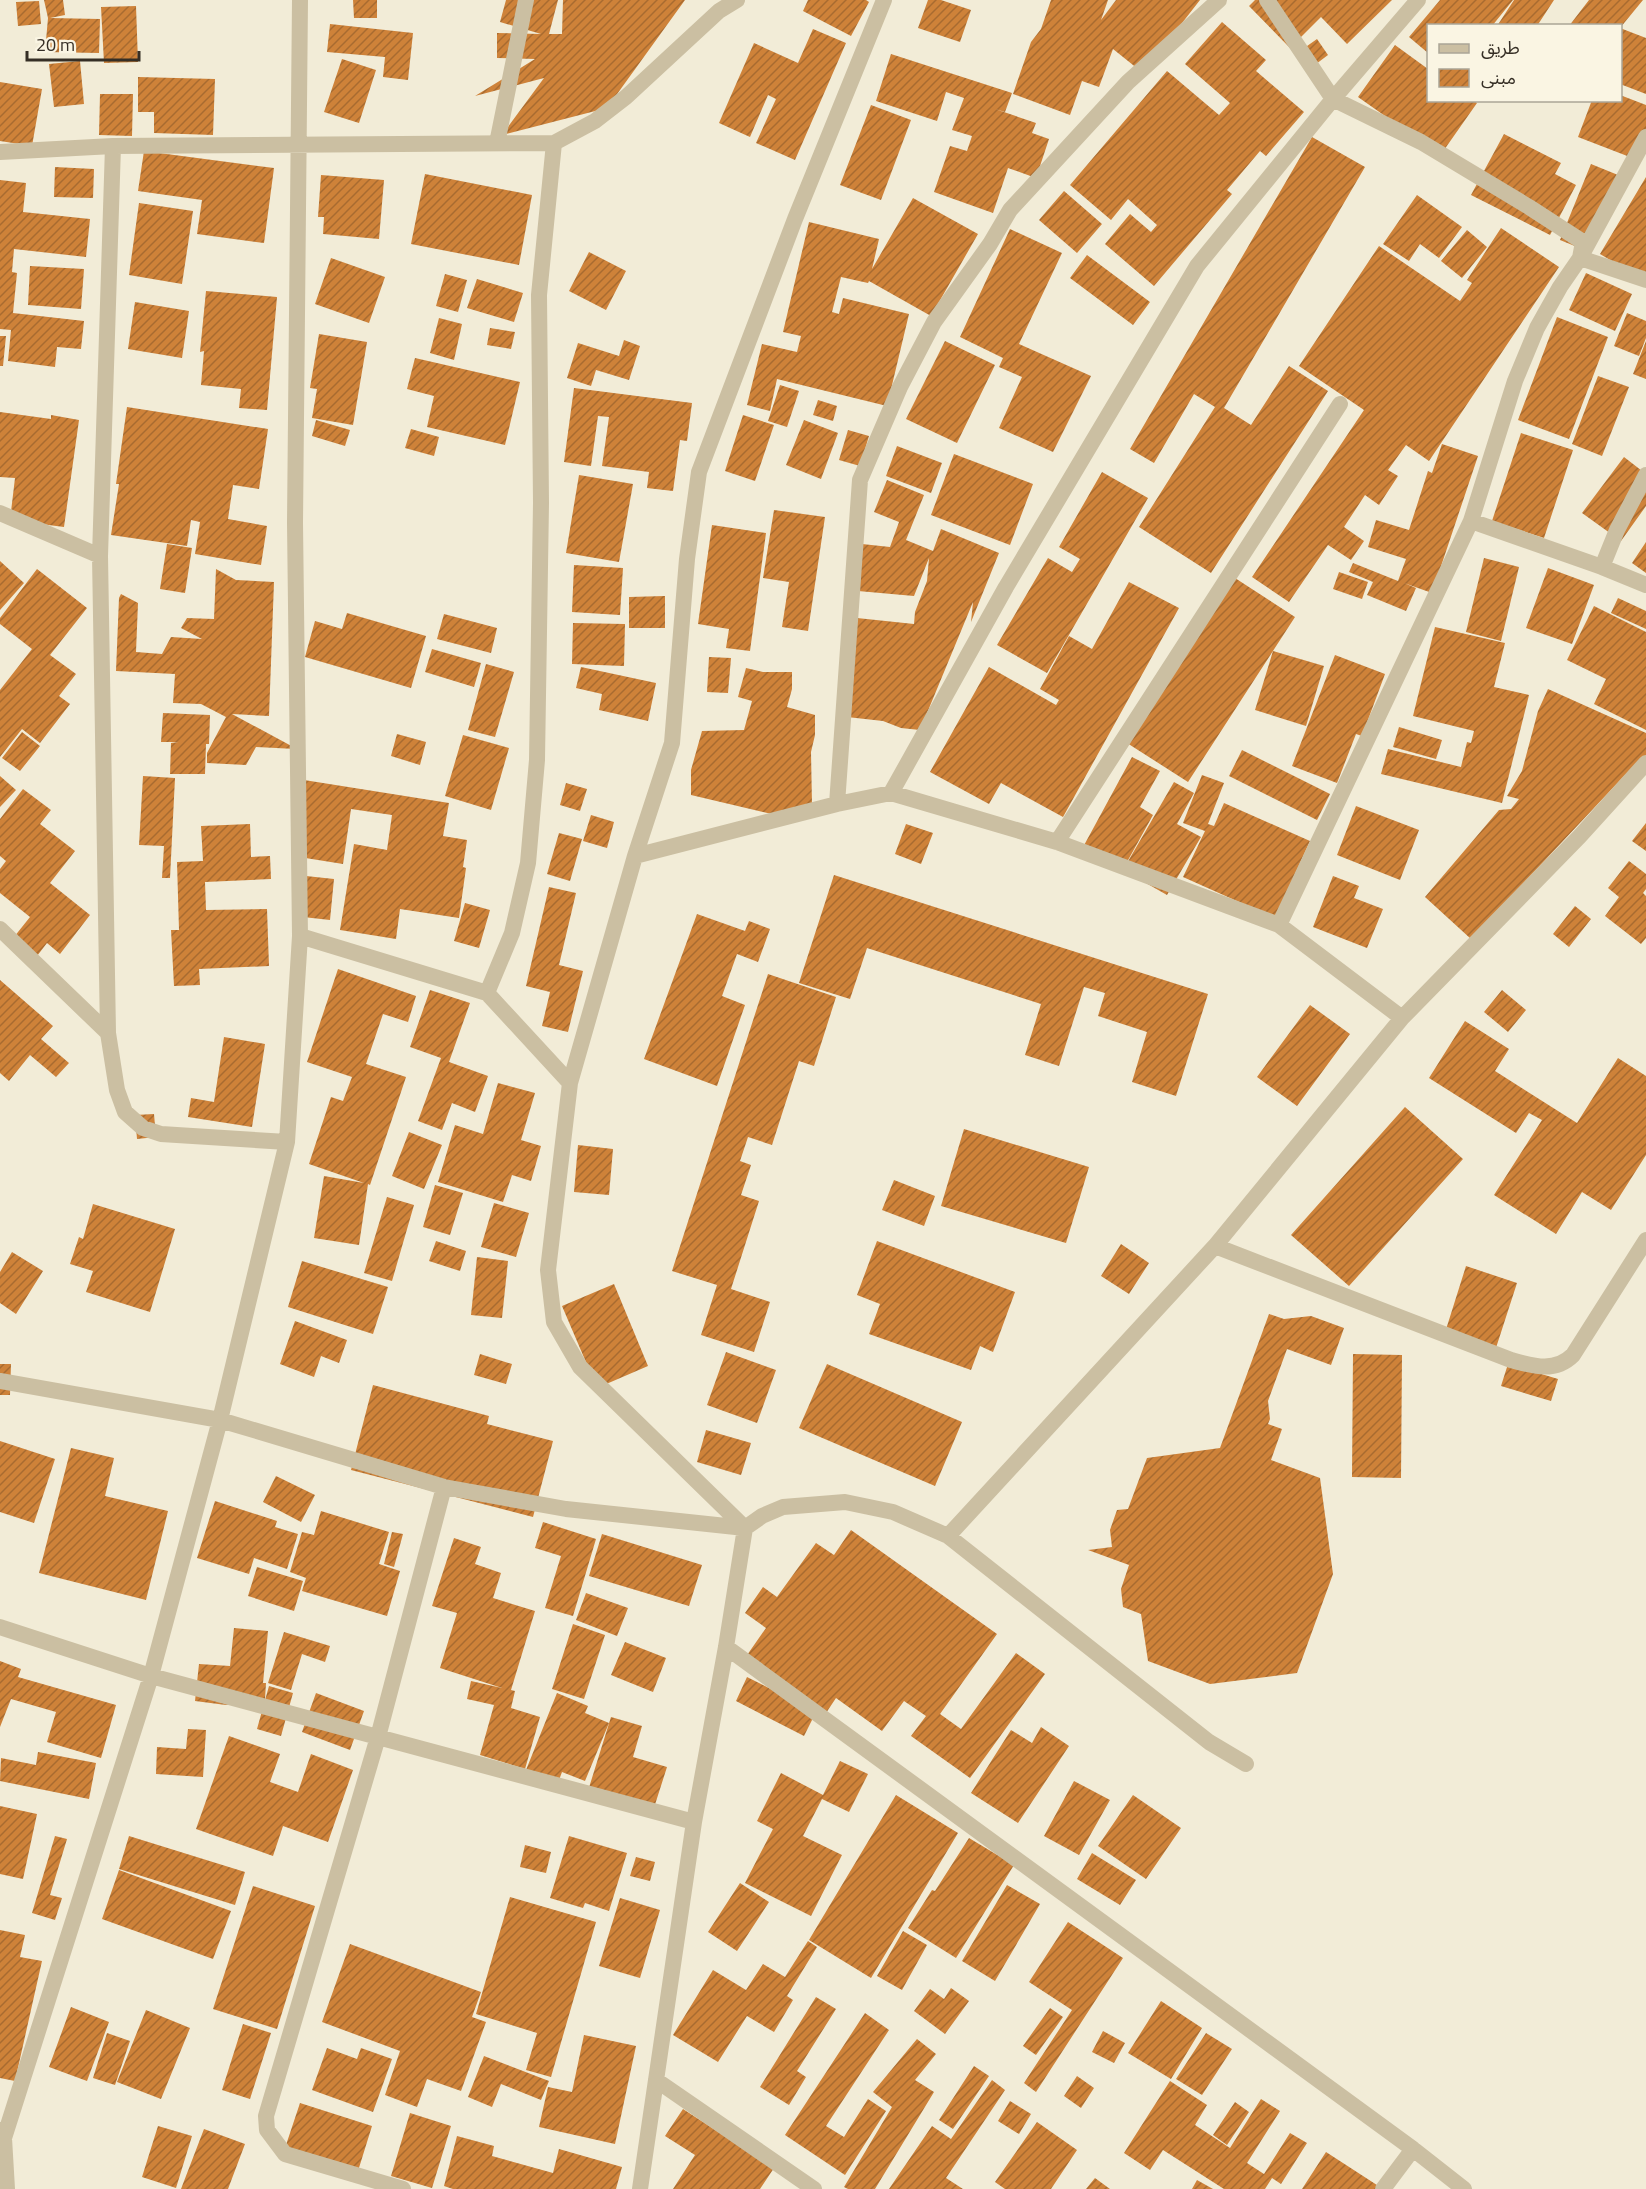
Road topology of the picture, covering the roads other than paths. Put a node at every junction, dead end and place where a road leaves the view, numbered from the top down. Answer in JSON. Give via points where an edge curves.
{"nodes":[{"id":1,"x":300,"y":0,"type":"edge"},
{"id":2,"x":526,"y":0,"type":"edge"},
{"id":3,"x":737,"y":0,"type":"edge"},
{"id":4,"x":884,"y":0,"type":"edge"},
{"id":5,"x":1219,"y":0,"type":"edge"},
{"id":6,"x":1267,"y":0,"type":"edge"},
{"id":7,"x":1418,"y":0,"type":"edge"},
{"id":8,"x":1333,"y":99,"type":"junction"},
{"id":9,"x":1646,"y":137,"type":"edge"},
{"id":10,"x":496,"y":143,"type":"junction"},
{"id":11,"x":554,"y":143,"type":"junction"},
{"id":12,"x":297,"y":145,"type":"junction"},
{"id":13,"x":113,"y":146,"type":"junction"},
{"id":14,"x":0,"y":152,"type":"edge"},
{"id":15,"x":1580,"y":258,"type":"junction"},
{"id":16,"x":1646,"y":280,"type":"edge"},
{"id":17,"x":1340,"y":404,"type":"dead end"},
{"id":18,"x":1646,"y":475,"type":"edge"},
{"id":19,"x":0,"y":513,"type":"edge"},
{"id":20,"x":1471,"y":521,"type":"junction"},
{"id":21,"x":100,"y":556,"type":"junction"},
{"id":22,"x":1602,"y":567,"type":"junction"},
{"id":23,"x":1646,"y":585,"type":"edge"},
{"id":24,"x":1646,"y":763,"type":"edge"},
{"id":25,"x":891,"y":793,"type":"junction"},
{"id":26,"x":837,"y":804,"type":"junction"},
{"id":27,"x":1057,"y":842,"type":"junction"},
{"id":28,"x":635,"y":856,"type":"junction"},
{"id":29,"x":1279,"y":925,"type":"junction"},
{"id":30,"x":0,"y":928,"type":"edge"},
{"id":31,"x":300,"y":936,"type":"junction"},
{"id":32,"x":487,"y":993,"type":"junction"},
{"id":33,"x":1402,"y":1018,"type":"junction"},
{"id":34,"x":108,"y":1033,"type":"junction"},
{"id":35,"x":570,"y":1083,"type":"junction"},
{"id":36,"x":287,"y":1142,"type":"junction"},
{"id":37,"x":1646,"y":1240,"type":"edge"},
{"id":38,"x":1215,"y":1246,"type":"junction"},
{"id":39,"x":0,"y":1381,"type":"edge"},
{"id":40,"x":220,"y":1420,"type":"junction"},
{"id":41,"x":444,"y":1487,"type":"junction"},
{"id":42,"x":745,"y":1528,"type":"junction"},
{"id":43,"x":948,"y":1536,"type":"junction"},
{"id":44,"x":0,"y":1627,"type":"edge"},
{"id":45,"x":726,"y":1647,"type":"junction"},
{"id":46,"x":151,"y":1676,"type":"junction"},
{"id":47,"x":378,"y":1737,"type":"junction"},
{"id":48,"x":1246,"y":1764,"type":"dead end"},
{"id":49,"x":694,"y":1821,"type":"junction"},
{"id":50,"x":656,"y":2080,"type":"junction"},
{"id":51,"x":2,"y":2134,"type":"edge"},
{"id":52,"x":1413,"y":2149,"type":"junction"},
{"id":53,"x":7,"y":2189,"type":"edge"},
{"id":54,"x":403,"y":2189,"type":"edge"},
{"id":55,"x":640,"y":2189,"type":"edge"},
{"id":56,"x":814,"y":2189,"type":"edge"},
{"id":57,"x":1383,"y":2189,"type":"edge"},
{"id":58,"x":1464,"y":2189,"type":"edge"}],
"edges":[{"from":1,"to":12,"type":"street"},
{"from":2,"to":10,"type":"street"},
{"from":3,"to":11,"type":"street","via":[[719,11],[626,97],[595,121]]},
{"from":4,"to":28,"type":"street","via":[[699,472],[687,559],[672,743]]},
{"from":5,"to":26,"type":"street","via":[[1128,82],[1010,210],[934,322],[900,387],[860,480]]},
{"from":6,"to":8,"type":"street"},
{"from":7,"to":8,"type":"street"},
{"from":8,"to":15,"type":"street","via":[[1421,142],[1529,207],[1583,242]]},
{"from":8,"to":25,"type":"street","via":[[1197,266],[1179,294],[1006,587]]},
{"from":9,"to":15,"type":"street"},
{"from":10,"to":11,"type":"street"},
{"from":10,"to":12,"type":"street"},
{"from":11,"to":32,"type":"street","via":[[539,295],[537,760],[528,863],[512,933]]},
{"from":12,"to":13,"type":"street"},
{"from":12,"to":31,"type":"street","via":[[295,523]]},
{"from":13,"to":14,"type":"street"},
{"from":13,"to":21,"type":"street"},
{"from":15,"to":16,"type":"street"},
{"from":15,"to":20,"type":"street","via":[[1537,328],[1515,381]]},
{"from":17,"to":27,"type":"street"},
{"from":18,"to":22,"type":"street"},
{"from":19,"to":21,"type":"street"},
{"from":20,"to":22,"type":"street"},
{"from":20,"to":29,"type":"street"},
{"from":21,"to":34,"type":"street"},
{"from":22,"to":23,"type":"street"},
{"from":24,"to":33,"type":"street"},
{"from":25,"to":26,"type":"street"},
{"from":25,"to":27,"type":"street"},
{"from":26,"to":28,"type":"street"},
{"from":27,"to":29,"type":"street"},
{"from":28,"to":35,"type":"street"},
{"from":29,"to":33,"type":"street"},
{"from":30,"to":34,"type":"street"},
{"from":31,"to":32,"type":"street"},
{"from":31,"to":36,"type":"street"},
{"from":32,"to":35,"type":"street"},
{"from":33,"to":38,"type":"street"},
{"from":34,"to":36,"type":"street","via":[[117,1090],[125,1112],[143,1128],[161,1134]]},
{"from":35,"to":42,"type":"street","via":[[548,1270],[554,1322],[580,1367]]},
{"from":36,"to":40,"type":"street"},
{"from":37,"to":38,"type":"street","via":[[1573,1355],[1565,1363],[1549,1367],[1511,1360]]},
{"from":38,"to":43,"type":"street"},
{"from":39,"to":40,"type":"street"},
{"from":40,"to":41,"type":"street"},
{"from":40,"to":46,"type":"street"},
{"from":41,"to":42,"type":"street","via":[[566,1509]]},
{"from":41,"to":47,"type":"street"},
{"from":42,"to":43,"type":"street","via":[[783,1507],[845,1502],[893,1512]]},
{"from":42,"to":45,"type":"street"},
{"from":43,"to":48,"type":"street","via":[[1209,1742]]},
{"from":44,"to":46,"type":"street"},
{"from":45,"to":49,"type":"street"},
{"from":45,"to":52,"type":"street"},
{"from":46,"to":47,"type":"street"},
{"from":46,"to":51,"type":"street"},
{"from":47,"to":49,"type":"street"},
{"from":47,"to":54,"type":"street","via":[[266,2116],[267,2130],[285,2154]]},
{"from":49,"to":50,"type":"street"},
{"from":50,"to":55,"type":"street"},
{"from":50,"to":56,"type":"street"},
{"from":51,"to":53,"type":"street"},
{"from":52,"to":57,"type":"street"},
{"from":52,"to":58,"type":"street"}]}
